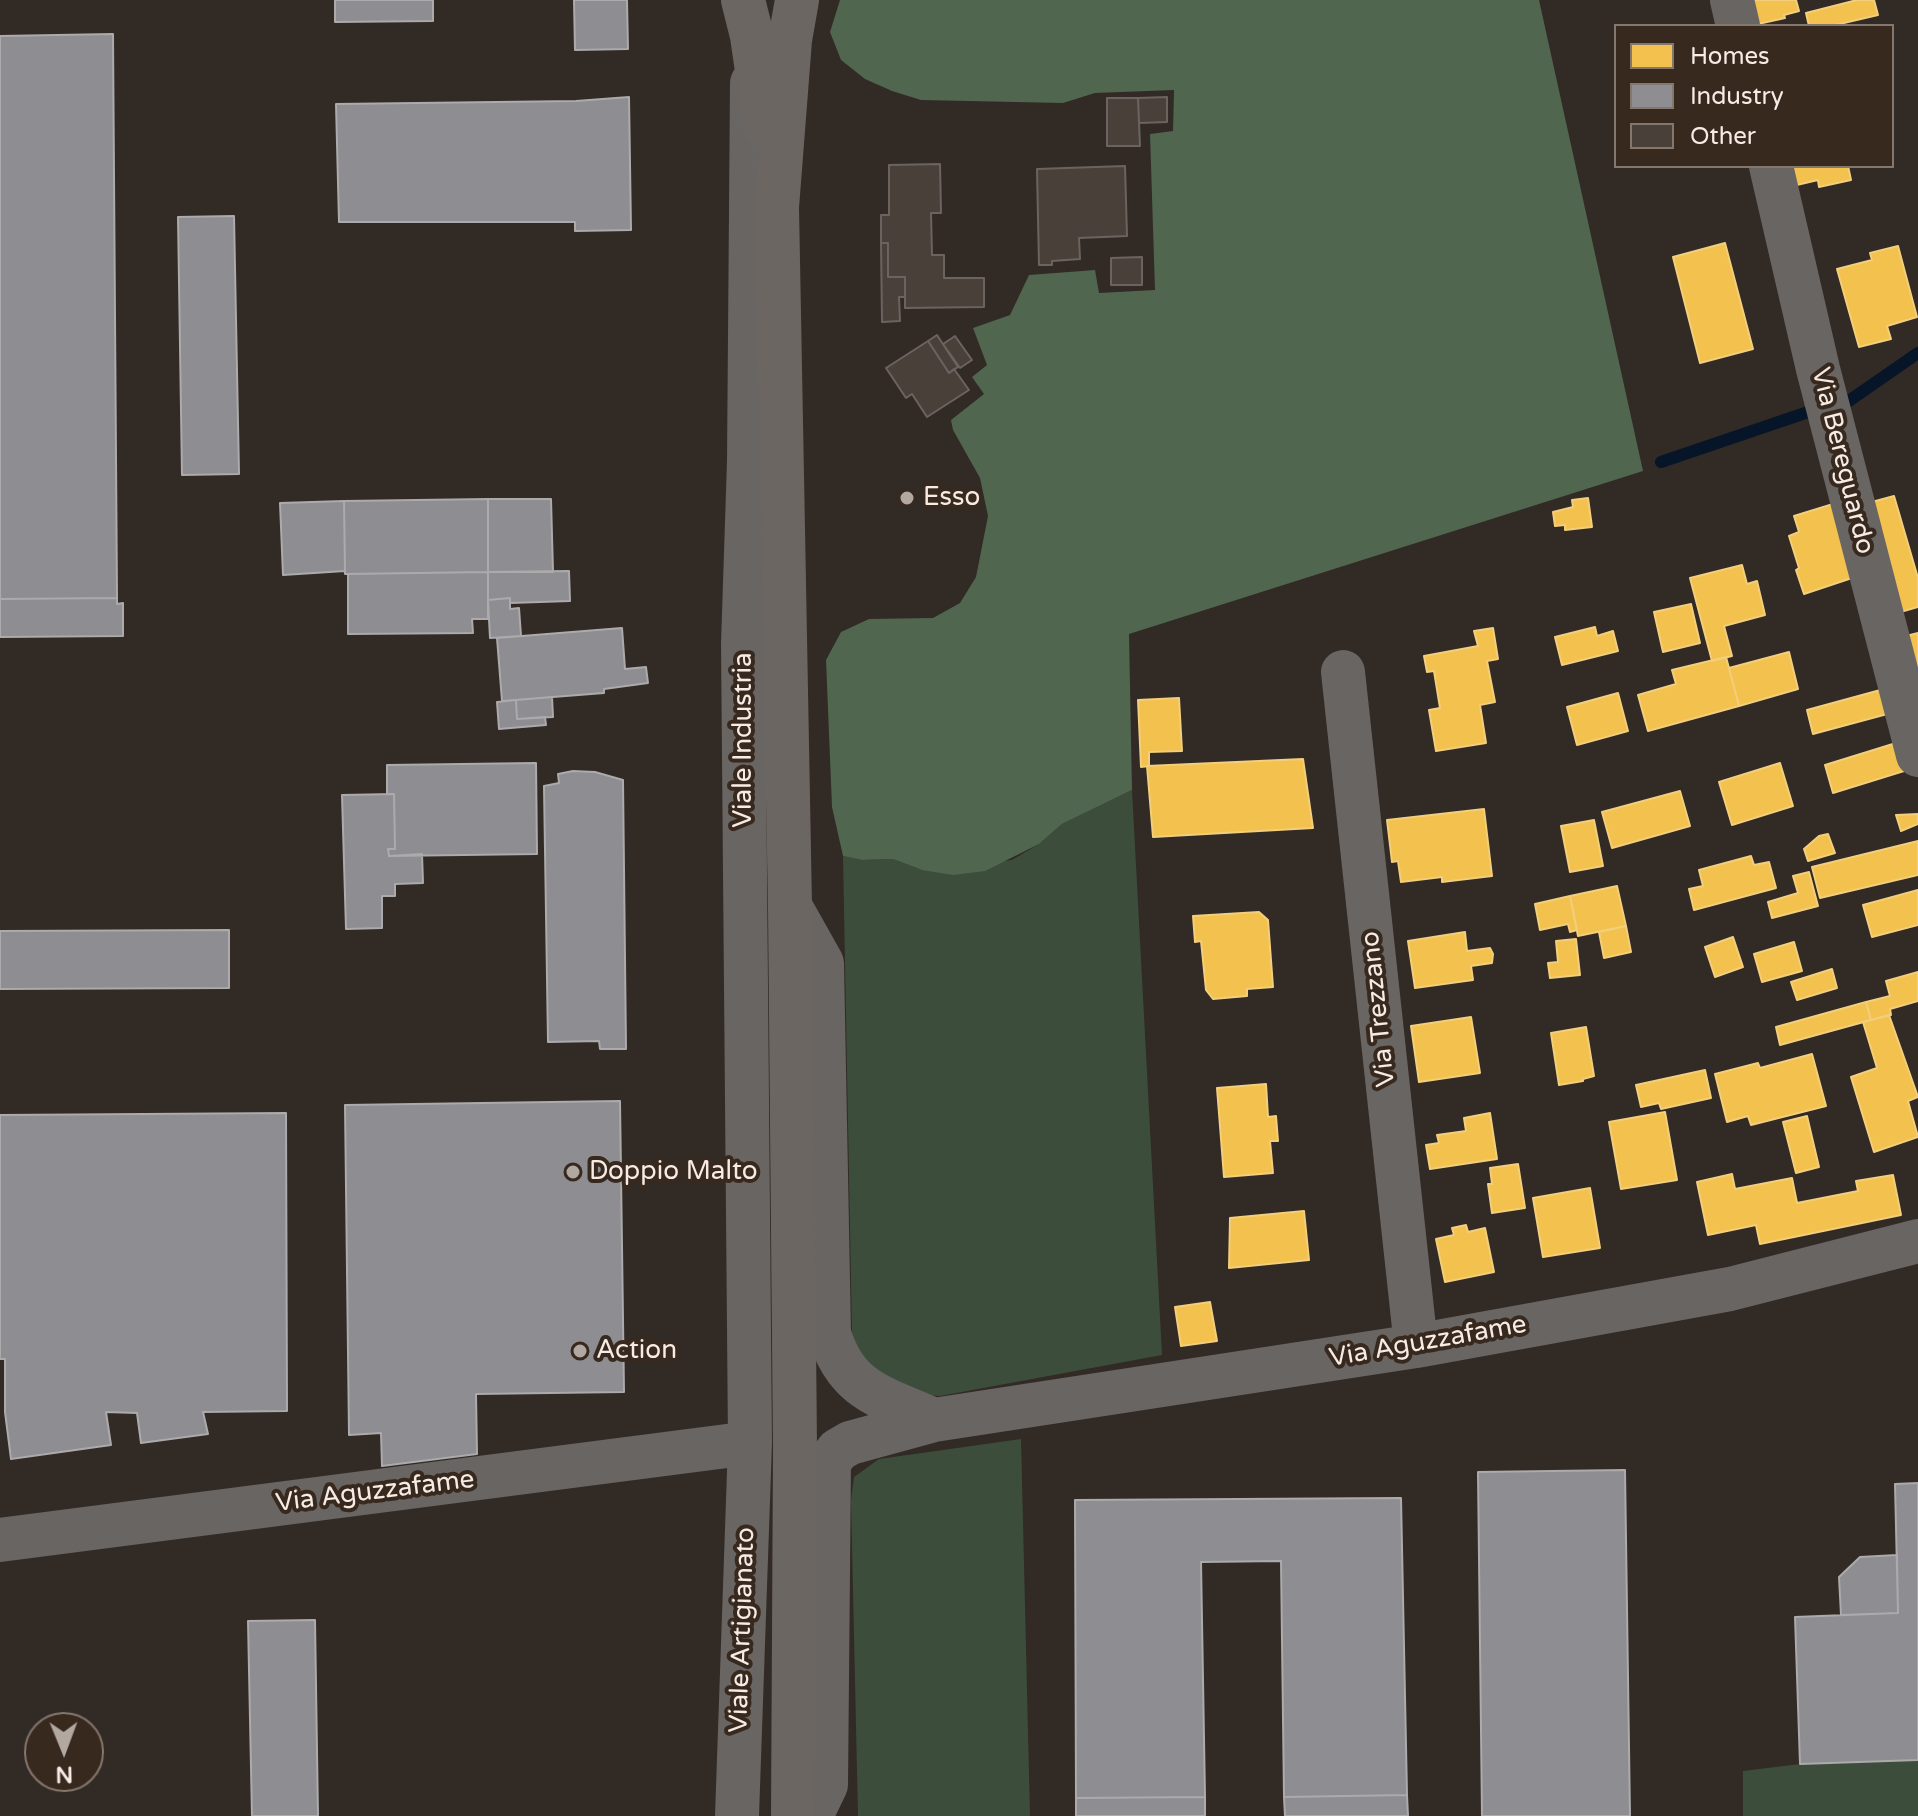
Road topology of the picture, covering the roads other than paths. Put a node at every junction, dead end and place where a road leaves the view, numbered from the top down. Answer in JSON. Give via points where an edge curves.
{"nodes":[{"id":1,"x":797,"y":0,"type":"edge"},
{"id":2,"x":1732,"y":0,"type":"edge"},
{"id":3,"x":748,"y":18,"type":"edge"},
{"id":4,"x":1738,"y":24,"type":"edge"},
{"id":5,"x":1771,"y":168,"type":"edge"},
{"id":6,"x":777,"y":207,"type":"junction"},
{"id":7,"x":1343,"y":672,"type":"dead end"},
{"id":8,"x":1918,"y":755,"type":"edge"},
{"id":9,"x":790,"y":906,"type":"junction"},
{"id":10,"x":1918,"y":1241,"type":"edge"},
{"id":11,"x":1416,"y":1346,"type":"junction"},
{"id":12,"x":934,"y":1420,"type":"junction"},
{"id":13,"x":750,"y":1443,"type":"junction"},
{"id":14,"x":795,"y":1449,"type":"joint"},
{"id":15,"x":0,"y":1540,"type":"edge"},
{"id":16,"x":737,"y":1816,"type":"edge"},
{"id":17,"x":793,"y":1816,"type":"edge"},
{"id":18,"x":811,"y":1816,"type":"edge"}],
"edges":[{"from":1,"to":6,"type":"main road","name":"Viale Industria"},
{"from":2,"to":4,"type":"street"},
{"from":3,"to":6,"type":"main road","name":"Viale Industria"},
{"from":3,"to":13,"type":"street","name":"Viale Industria","via":[[749,461],[743,644]]},
{"from":5,"to":8,"type":"street","name":"Via Bereguardo"},
{"from":6,"to":9,"type":"main road","name":"Viale Industria"},
{"from":7,"to":11,"type":"street","name":"Via Trezzano"},
{"from":9,"to":12,"type":"street","via":[[822,963],[829,1333],[835,1354],[863,1389]]},
{"from":9,"to":14,"type":"main road","name":"Viale Industria"},
{"from":10,"to":11,"type":"street","name":"Via Aguzzafame","via":[[1730,1289]]},
{"from":11,"to":12,"type":"street","name":"Via Aguzzafame"},
{"from":12,"to":18,"type":"street","name":"Via Aguzzafame","via":[[850,1443],[829,1462],[826,1785]]},
{"from":13,"to":15,"type":"street","name":"Via Aguzzafame"},
{"from":13,"to":16,"type":"street","name":"Viale Artigianato"},
{"from":14,"to":17,"type":"main road","name":"Viale Artigianato"}]}
